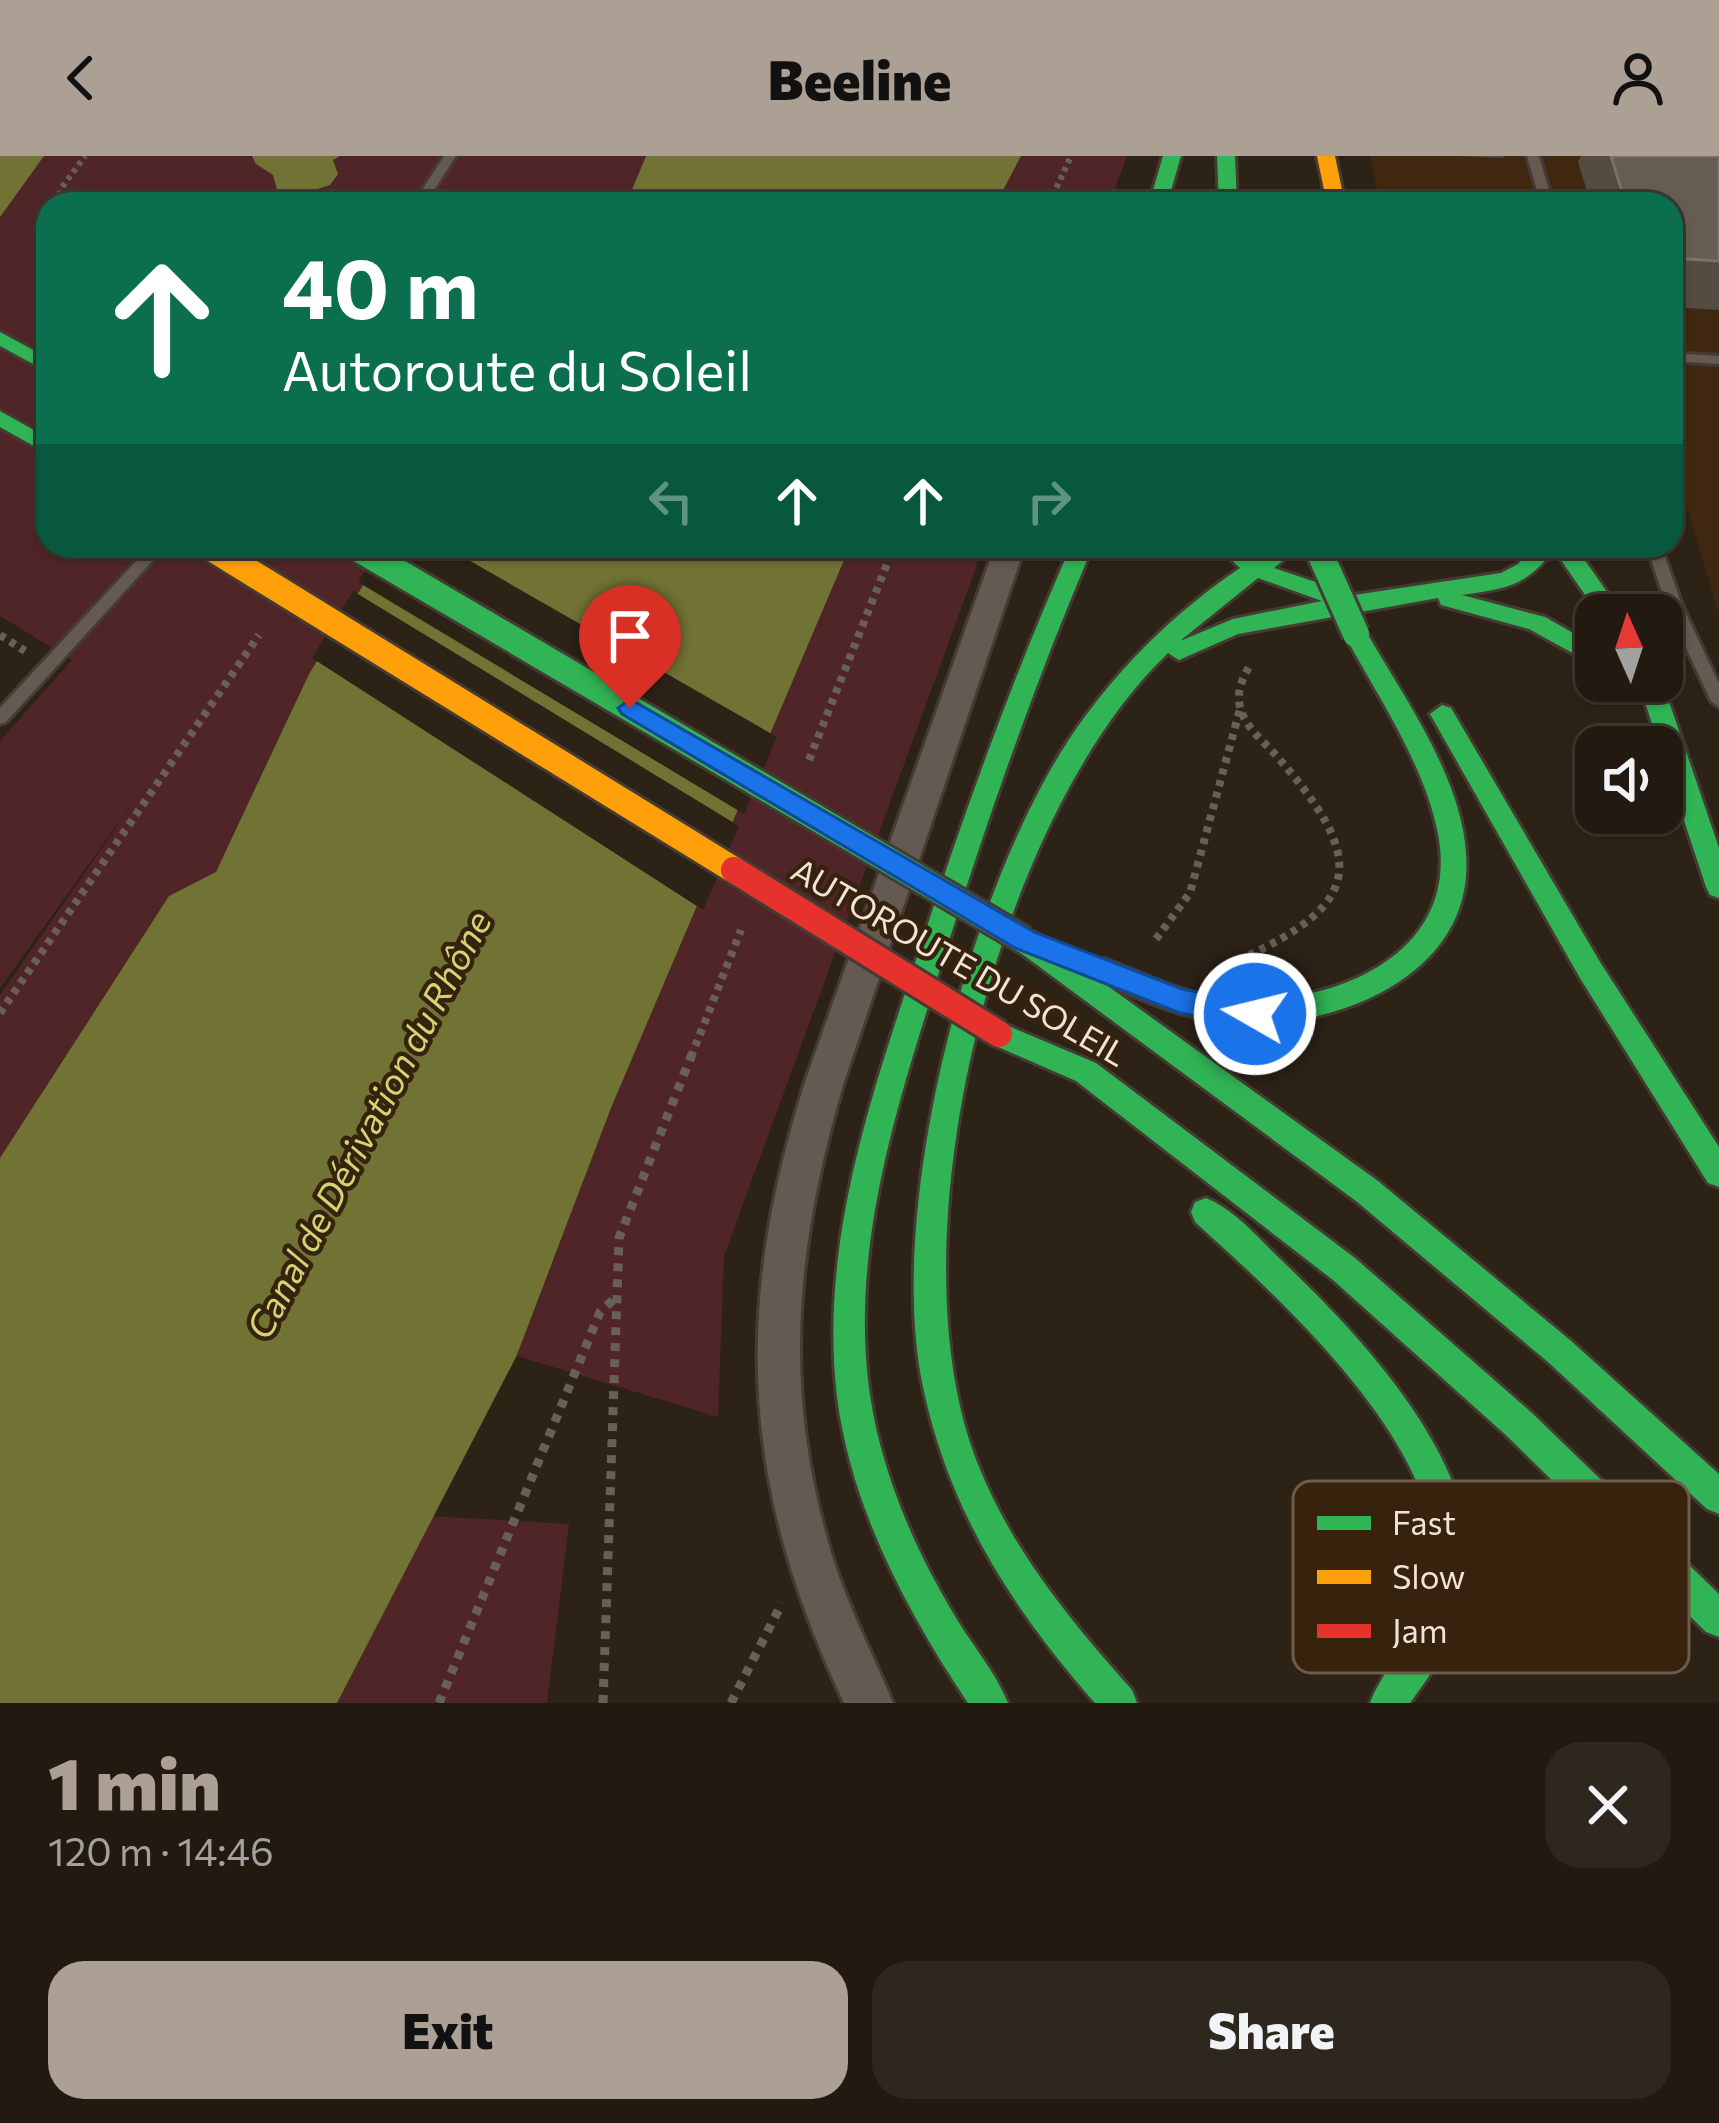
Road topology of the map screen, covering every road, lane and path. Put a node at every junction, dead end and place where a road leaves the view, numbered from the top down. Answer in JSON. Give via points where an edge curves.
{"nodes":[{"id":1,"x":85,"y":156,"type":"edge"},
{"id":2,"x":449,"y":156,"type":"edge"},
{"id":3,"x":1071,"y":156,"type":"edge"},
{"id":4,"x":1172,"y":156,"type":"edge"},
{"id":5,"x":1213,"y":156,"type":"edge"},
{"id":6,"x":1226,"y":156,"type":"edge"},
{"id":7,"x":1326,"y":156,"type":"edge"},
{"id":8,"x":1533,"y":156,"type":"edge"},
{"id":9,"x":60,"y":192,"type":"edge"},
{"id":10,"x":426,"y":192,"type":"edge"},
{"id":11,"x":1054,"y":192,"type":"edge"},
{"id":12,"x":1162,"y":192,"type":"edge"},
{"id":13,"x":1206,"y":192,"type":"edge"},
{"id":14,"x":1228,"y":192,"type":"edge"},
{"id":15,"x":1336,"y":192,"type":"edge"},
{"id":16,"x":1544,"y":192,"type":"edge"},
{"id":17,"x":0,"y":338,"type":"edge"},
{"id":18,"x":1683,"y":358,"type":"edge"},
{"id":19,"x":36,"y":359,"type":"edge"},
{"id":20,"x":1719,"y":360,"type":"edge"},
{"id":21,"x":0,"y":418,"type":"edge"},
{"id":22,"x":36,"y":440,"type":"edge"},
{"id":23,"x":148,"y":558,"type":"edge"},
{"id":24,"x":227,"y":558,"type":"edge"},
{"id":25,"x":374,"y":558,"type":"edge"},
{"id":26,"x":889,"y":558,"type":"edge"},
{"id":27,"x":1006,"y":558,"type":"edge"},
{"id":28,"x":1076,"y":558,"type":"edge"},
{"id":29,"x":1242,"y":558,"type":"edge"},
{"id":30,"x":1274,"y":558,"type":"edge"},
{"id":31,"x":1322,"y":558,"type":"edge"},
{"id":32,"x":1536,"y":558,"type":"edge"},
{"id":33,"x":1571,"y":558,"type":"edge"},
{"id":34,"x":1658,"y":558,"type":"edge"},
{"id":35,"x":1370,"y":568,"type":"dead end"},
{"id":36,"x":1257,"y":570,"type":"junction"},
{"id":37,"x":1425,"y":593,"type":"junction"},
{"id":38,"x":1596,"y":594,"type":"edge"},
{"id":39,"x":1353,"y":603,"type":"junction"},
{"id":40,"x":267,"y":624,"type":"dead end"},
{"id":41,"x":1399,"y":628,"type":"dead end"},
{"id":42,"x":1575,"y":646,"type":"edge"},
{"id":43,"x":1254,"y":659,"type":"dead end"},
{"id":44,"x":1143,"y":667,"type":"junction"},
{"id":45,"x":1429,"y":688,"type":"dead end"},
{"id":46,"x":1719,"y":701,"type":"edge"},
{"id":47,"x":1240,"y":709,"type":"junction"},
{"id":48,"x":0,"y":718,"type":"edge"},
{"id":49,"x":808,"y":762,"type":"dead end"},
{"id":50,"x":1683,"y":796,"type":"edge"},
{"id":51,"x":1715,"y":870,"type":"edge"},
{"id":52,"x":748,"y":914,"type":"dead end"},
{"id":53,"x":1024,"y":940,"type":"junction"},
{"id":54,"x":1142,"y":953,"type":"dead end"},
{"id":55,"x":1223,"y":963,"type":"dead end"},
{"id":56,"x":0,"y":1013,"type":"edge"},
{"id":57,"x":1000,"y":1034,"type":"junction"},
{"id":58,"x":1049,"y":1086,"type":"dead end"},
{"id":59,"x":1719,"y":1173,"type":"edge"},
{"id":60,"x":1178,"y":1188,"type":"dead end"},
{"id":61,"x":614,"y":1299,"type":"junction"},
{"id":62,"x":1433,"y":1481,"type":"edge"},
{"id":63,"x":1577,"y":1481,"type":"edge"},
{"id":64,"x":1719,"y":1497,"type":"edge"},
{"id":65,"x":806,"y":1557,"type":"junction"},
{"id":66,"x":1689,"y":1590,"type":"edge"},
{"id":67,"x":1719,"y":1619,"type":"edge"},
{"id":68,"x":1411,"y":1673,"type":"edge"},
{"id":69,"x":439,"y":1703,"type":"edge"},
{"id":70,"x":603,"y":1703,"type":"edge"},
{"id":71,"x":731,"y":1703,"type":"edge"},
{"id":72,"x":869,"y":1703,"type":"edge"},
{"id":73,"x":990,"y":1703,"type":"edge"},
{"id":74,"x":1119,"y":1703,"type":"edge"},
{"id":75,"x":1388,"y":1703,"type":"edge"}],
"edges":[{"from":1,"to":9,"type":"path"},
{"from":2,"to":10,"type":"lane"},
{"from":3,"to":11,"type":"path"},
{"from":4,"to":12,"type":"main road"},
{"from":5,"to":13,"type":"main road"},
{"from":6,"to":14,"type":"main road"},
{"from":7,"to":15,"type":"main road"},
{"from":8,"to":16,"type":"lane"},
{"from":17,"to":19,"type":"main road"},
{"from":18,"to":20,"type":"lane"},
{"from":21,"to":22,"type":"main road"},
{"from":23,"to":48,"type":"lane"},
{"from":24,"to":57,"type":"main road","name":"AUTOROUTE DU SOLEIL","bridge":true},
{"from":25,"to":53,"type":"main road","name":"AUTOROUTE DU SOLEIL","bridge":true},
{"from":26,"to":49,"type":"path"},
{"from":27,"to":65,"type":"street","via":[[836,1047],[796,1189],[778,1330],[781,1420]]},
{"from":28,"to":73,"type":"main road","via":[[980,801],[905,1038],[866,1185],[849,1291],[856,1393],[878,1494],[926,1603]]},
{"from":29,"to":36,"type":"main road"},
{"from":30,"to":36,"type":"main road"},
{"from":31,"to":53,"type":"main road","bridge":true,"via":[[1452,840],[1450,896],[1438,926],[1407,963],[1372,986],[1333,1004],[1255,1014],[1180,1001]]},
{"from":32,"to":37,"type":"main road","via":[[1506,580]]},
{"from":33,"to":38,"type":"main road"},
{"from":34,"to":46,"type":"lane"},
{"from":35,"to":41,"type":"main road"},
{"from":36,"to":39,"type":"main road"},
{"from":36,"to":44,"type":"main road","via":[[1217,595]]},
{"from":37,"to":39,"type":"main road"},
{"from":37,"to":42,"type":"main road","via":[[1525,619]]},
{"from":39,"to":44,"type":"main road","via":[[1233,627]]},
{"from":40,"to":56,"type":"path"},
{"from":43,"to":47,"type":"path"},
{"from":44,"to":74,"type":"main road","via":[[1070,755],[1015,862],[955,1069],[926,1247],[934,1376],[960,1466],[1028,1601]]},
{"from":45,"to":59,"type":"main road","via":[[1512,841]]},
{"from":47,"to":54,"type":"path","via":[[1190,893]]},
{"from":47,"to":55,"type":"path","via":[[1328,824],[1342,876],[1309,927]]},
{"from":50,"to":51,"type":"main road"},
{"from":52,"to":61,"type":"path","via":[[619,1238]]},
{"from":53,"to":64,"type":"main road","name":"AUTOROUTE DU SOLEIL","via":[[1367,1191]]},
{"from":57,"to":58,"type":"main road"},
{"from":57,"to":63,"type":"main road","name":"AUTOROUTE DU SOLEIL","via":[[1086,1072],[1344,1269]]},
{"from":60,"to":62,"type":"main road","via":[[1337,1333],[1404,1419]]},
{"from":61,"to":69,"type":"path","via":[[601,1312]]},
{"from":61,"to":70,"type":"path"},
{"from":65,"to":71,"type":"path"},
{"from":65,"to":72,"type":"street"},
{"from":66,"to":67,"type":"main road","name":"AUTOROUTE DU SOLEIL"},
{"from":68,"to":75,"type":"main road"}]}
